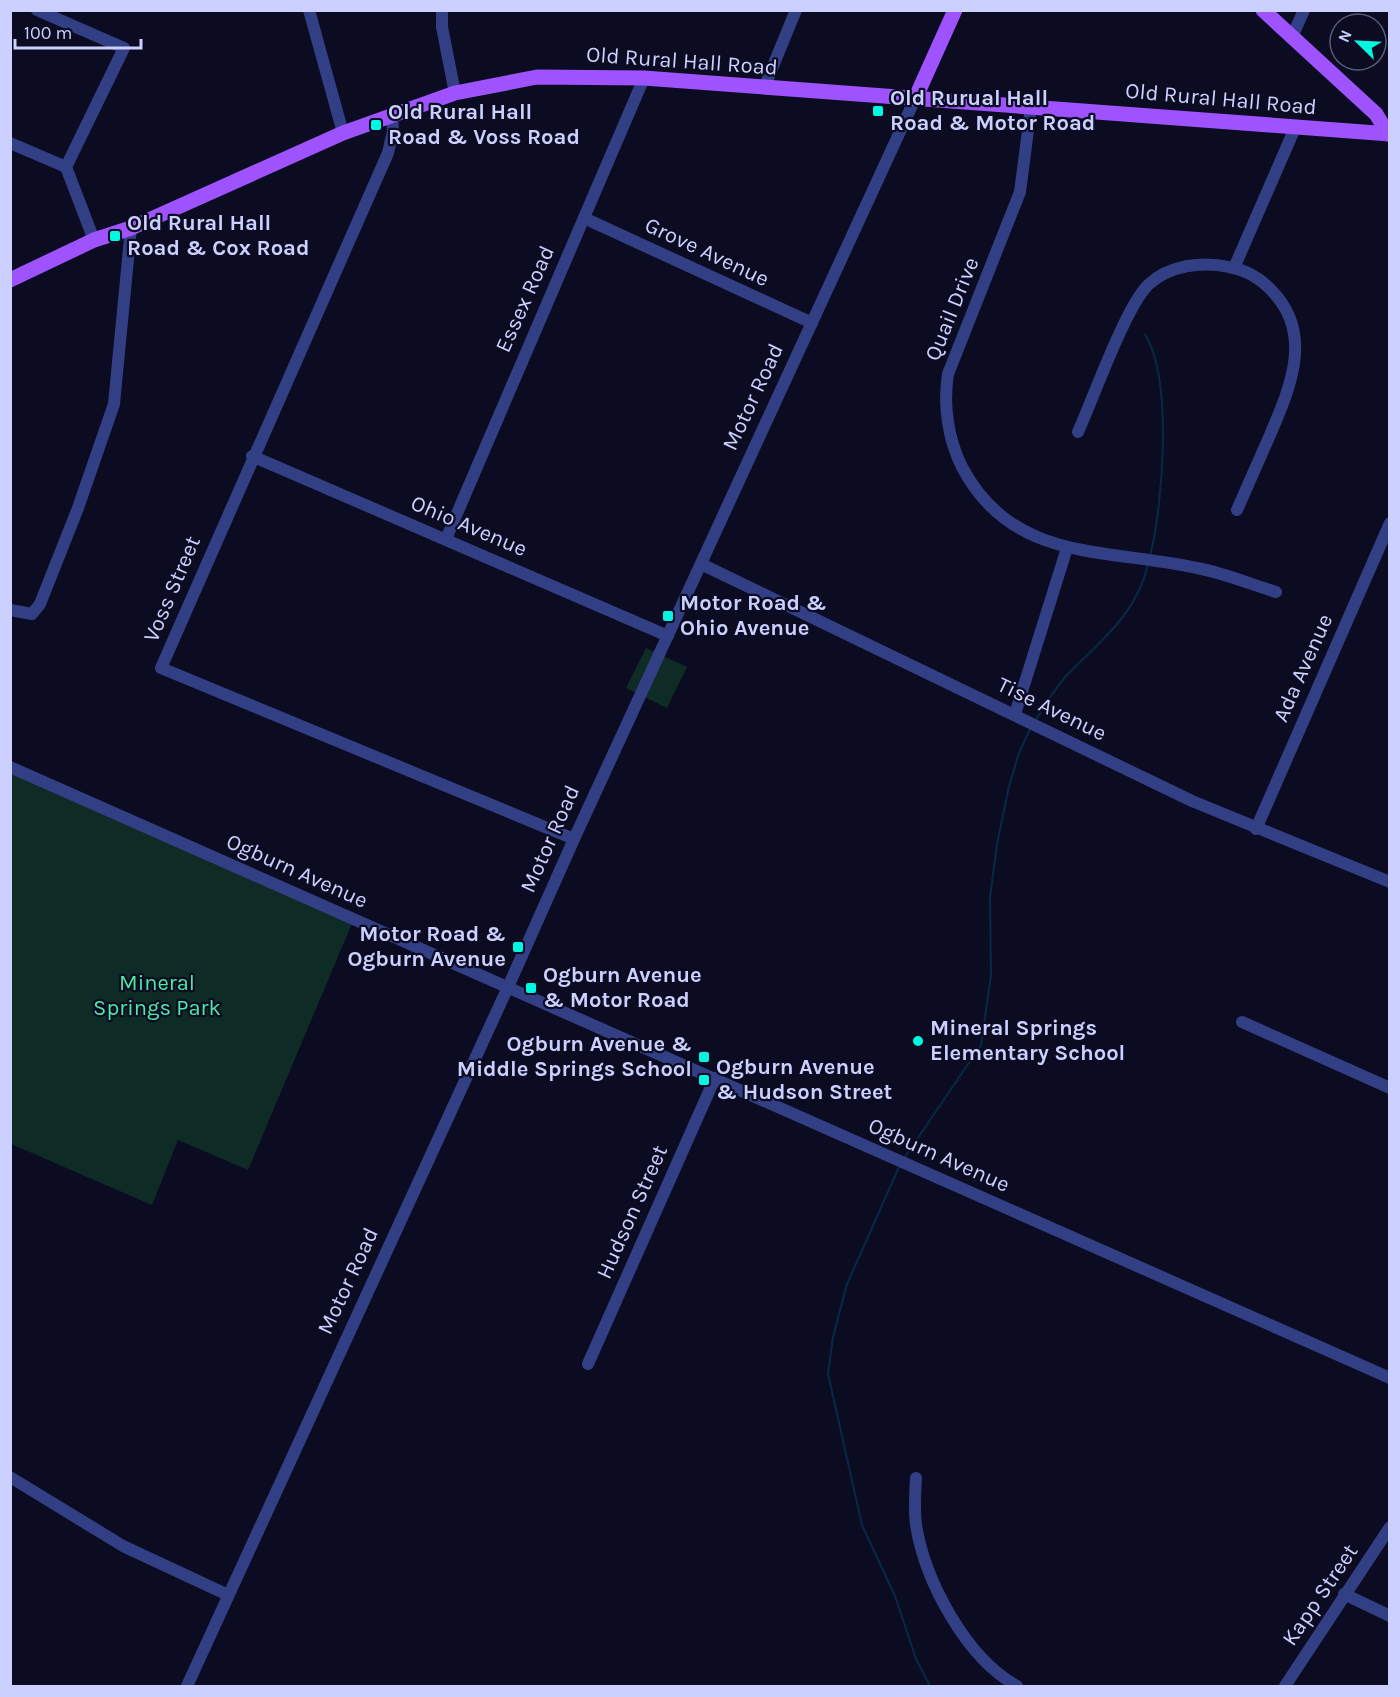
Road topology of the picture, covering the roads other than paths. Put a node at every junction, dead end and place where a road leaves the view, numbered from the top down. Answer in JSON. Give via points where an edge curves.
{"nodes":[{"id":1,"x":38,"y":10,"type":"edge"},
{"id":2,"x":309,"y":10,"type":"edge"},
{"id":3,"x":442,"y":10,"type":"edge"},
{"id":4,"x":796,"y":10,"type":"edge"},
{"id":5,"x":955,"y":10,"type":"edge"},
{"id":6,"x":1263,"y":10,"type":"edge"},
{"id":7,"x":1304,"y":10,"type":"edge"},
{"id":8,"x":1293,"y":37,"type":"junction"},
{"id":9,"x":644,"y":78,"type":"junction"},
{"id":10,"x":764,"y":88,"type":"junction"},
{"id":11,"x":455,"y":93,"type":"junction"},
{"id":12,"x":915,"y":99,"type":"junction"},
{"id":13,"x":1031,"y":106,"type":"junction"},
{"id":14,"x":392,"y":115,"type":"junction"},
{"id":15,"x":1295,"y":128,"type":"junction"},
{"id":16,"x":1389,"y":130,"type":"edge"},
{"id":17,"x":343,"y":133,"type":"junction"},
{"id":18,"x":10,"y":143,"type":"edge"},
{"id":19,"x":66,"y":167,"type":"junction"},
{"id":20,"x":584,"y":218,"type":"junction"},
{"id":21,"x":131,"y":228,"type":"junction"},
{"id":22,"x":94,"y":240,"type":"junction"},
{"id":23,"x":1234,"y":268,"type":"junction"},
{"id":24,"x":10,"y":280,"type":"edge"},
{"id":25,"x":812,"y":323,"type":"junction"},
{"id":26,"x":1078,"y":432,"type":"dead end"},
{"id":27,"x":252,"y":456,"type":"junction"},
{"id":28,"x":1237,"y":510,"type":"dead end"},
{"id":29,"x":1389,"y":524,"type":"edge"},
{"id":30,"x":446,"y":539,"type":"junction"},
{"id":31,"x":1067,"y":548,"type":"junction"},
{"id":32,"x":701,"y":564,"type":"junction"},
{"id":33,"x":1276,"y":592,"type":"dead end"},
{"id":34,"x":10,"y":610,"type":"edge"},
{"id":35,"x":668,"y":636,"type":"junction"},
{"id":36,"x":1015,"y":714,"type":"junction"},
{"id":37,"x":10,"y":767,"type":"edge"},
{"id":38,"x":1256,"y":829,"type":"junction"},
{"id":39,"x":574,"y":838,"type":"junction"},
{"id":40,"x":1389,"y":882,"type":"edge"},
{"id":41,"x":508,"y":987,"type":"junction"},
{"id":42,"x":1242,"y":1022,"type":"dead end"},
{"id":43,"x":715,"y":1078,"type":"junction"},
{"id":44,"x":1389,"y":1088,"type":"edge"},
{"id":45,"x":588,"y":1364,"type":"dead end"},
{"id":46,"x":1389,"y":1378,"type":"edge"},
{"id":47,"x":10,"y":1477,"type":"edge"},
{"id":48,"x":916,"y":1478,"type":"dead end"},
{"id":49,"x":1389,"y":1527,"type":"edge"},
{"id":50,"x":1344,"y":1594,"type":"junction"},
{"id":51,"x":228,"y":1595,"type":"junction"},
{"id":52,"x":1389,"y":1616,"type":"edge"},
{"id":53,"x":187,"y":1686,"type":"edge"},
{"id":54,"x":1017,"y":1686,"type":"edge"},
{"id":55,"x":1285,"y":1686,"type":"edge"}],
"edges":[{"from":1,"to":19,"type":"street","via":[[124,48]]},
{"from":2,"to":17,"type":"street"},
{"from":3,"to":11,"type":"street"},
{"from":4,"to":10,"type":"street"},
{"from":5,"to":12,"type":"main road","name":"Motor Road"},
{"from":6,"to":8,"type":"main road"},
{"from":7,"to":8,"type":"street"},
{"from":8,"to":16,"type":"main road"},
{"from":9,"to":10,"type":"main road","name":"Old Rural Hall Road"},
{"from":9,"to":11,"type":"main road","name":"Old Rural Hall Road","via":[[537,77]]},
{"from":9,"to":20,"type":"street","name":"Essex Road"},
{"from":10,"to":12,"type":"main road","name":"Old Rural Hall Road"},
{"from":11,"to":14,"type":"main road","name":"Old Rural Hall Road"},
{"from":12,"to":13,"type":"main road","name":"Old Rural Hall Road"},
{"from":12,"to":25,"type":"street","name":"Motor Road"},
{"from":13,"to":15,"type":"main road","name":"Old Rural Hall Road"},
{"from":13,"to":31,"type":"street","name":"Quail Drive","via":[[1020,192],[953,359],[946,400],[952,442],[976,490],[1018,529]]},
{"from":14,"to":17,"type":"main road","name":"Old Rural Hall Road"},
{"from":14,"to":27,"type":"street","name":"Voss Street","via":[[388,153]]},
{"from":15,"to":16,"type":"main road","name":"Old Rural Hall Road"},
{"from":15,"to":23,"type":"street"},
{"from":17,"to":21,"type":"main road","name":"Old Rural Hall Road"},
{"from":18,"to":19,"type":"street"},
{"from":19,"to":22,"type":"street"},
{"from":20,"to":25,"type":"street","name":"Grove Avenue"},
{"from":20,"to":30,"type":"street","name":"Essex Road"},
{"from":21,"to":22,"type":"main road","name":"Old Rural Hall Road"},
{"from":21,"to":34,"type":"street","via":[[114,404],[40,604],[32,614]]},
{"from":22,"to":24,"type":"main road","name":"Old Rural Hall Road"},
{"from":23,"to":26,"type":"street","via":[[1211,264],[1177,269],[1147,286],[1124,326]]},
{"from":23,"to":28,"type":"street","via":[[1258,279],[1284,306],[1294,332],[1296,358],[1282,406]]},
{"from":25,"to":32,"type":"street","name":"Motor Road"},
{"from":27,"to":30,"type":"street","name":"Ohio Avenue"},
{"from":27,"to":39,"type":"street","name":"Voss Street","via":[[161,668]]},
{"from":29,"to":38,"type":"street","name":"Ada Avenue"},
{"from":30,"to":35,"type":"street","name":"Ohio Avenue"},
{"from":31,"to":33,"type":"street","name":"Quail Drive","via":[[1196,567]]},
{"from":31,"to":36,"type":"street"},
{"from":32,"to":35,"type":"street","name":"Motor Road"},
{"from":32,"to":36,"type":"street","name":"Tise Avenue"},
{"from":35,"to":39,"type":"street","name":"Motor Road"},
{"from":36,"to":38,"type":"street","name":"Tise Avenue"},
{"from":37,"to":41,"type":"street","name":"Ogburn Avenue"},
{"from":38,"to":40,"type":"street","name":"Tise Avenue"},
{"from":39,"to":41,"type":"street","name":"Motor Road"},
{"from":41,"to":43,"type":"street","name":"Ogburn Avenue"},
{"from":41,"to":51,"type":"street","name":"Motor Road"},
{"from":42,"to":44,"type":"street"},
{"from":43,"to":45,"type":"street","name":"Hudson Street"},
{"from":43,"to":46,"type":"street","name":"Ogburn Avenue"},
{"from":47,"to":51,"type":"street","via":[[123,1546]]},
{"from":48,"to":54,"type":"street","via":[[916,1527],[954,1623],[977,1654]]},
{"from":49,"to":50,"type":"street","name":"Kapp Street"},
{"from":50,"to":52,"type":"street"},
{"from":50,"to":55,"type":"street","name":"Kapp Street"},
{"from":51,"to":53,"type":"street","name":"Motor Road"}]}
